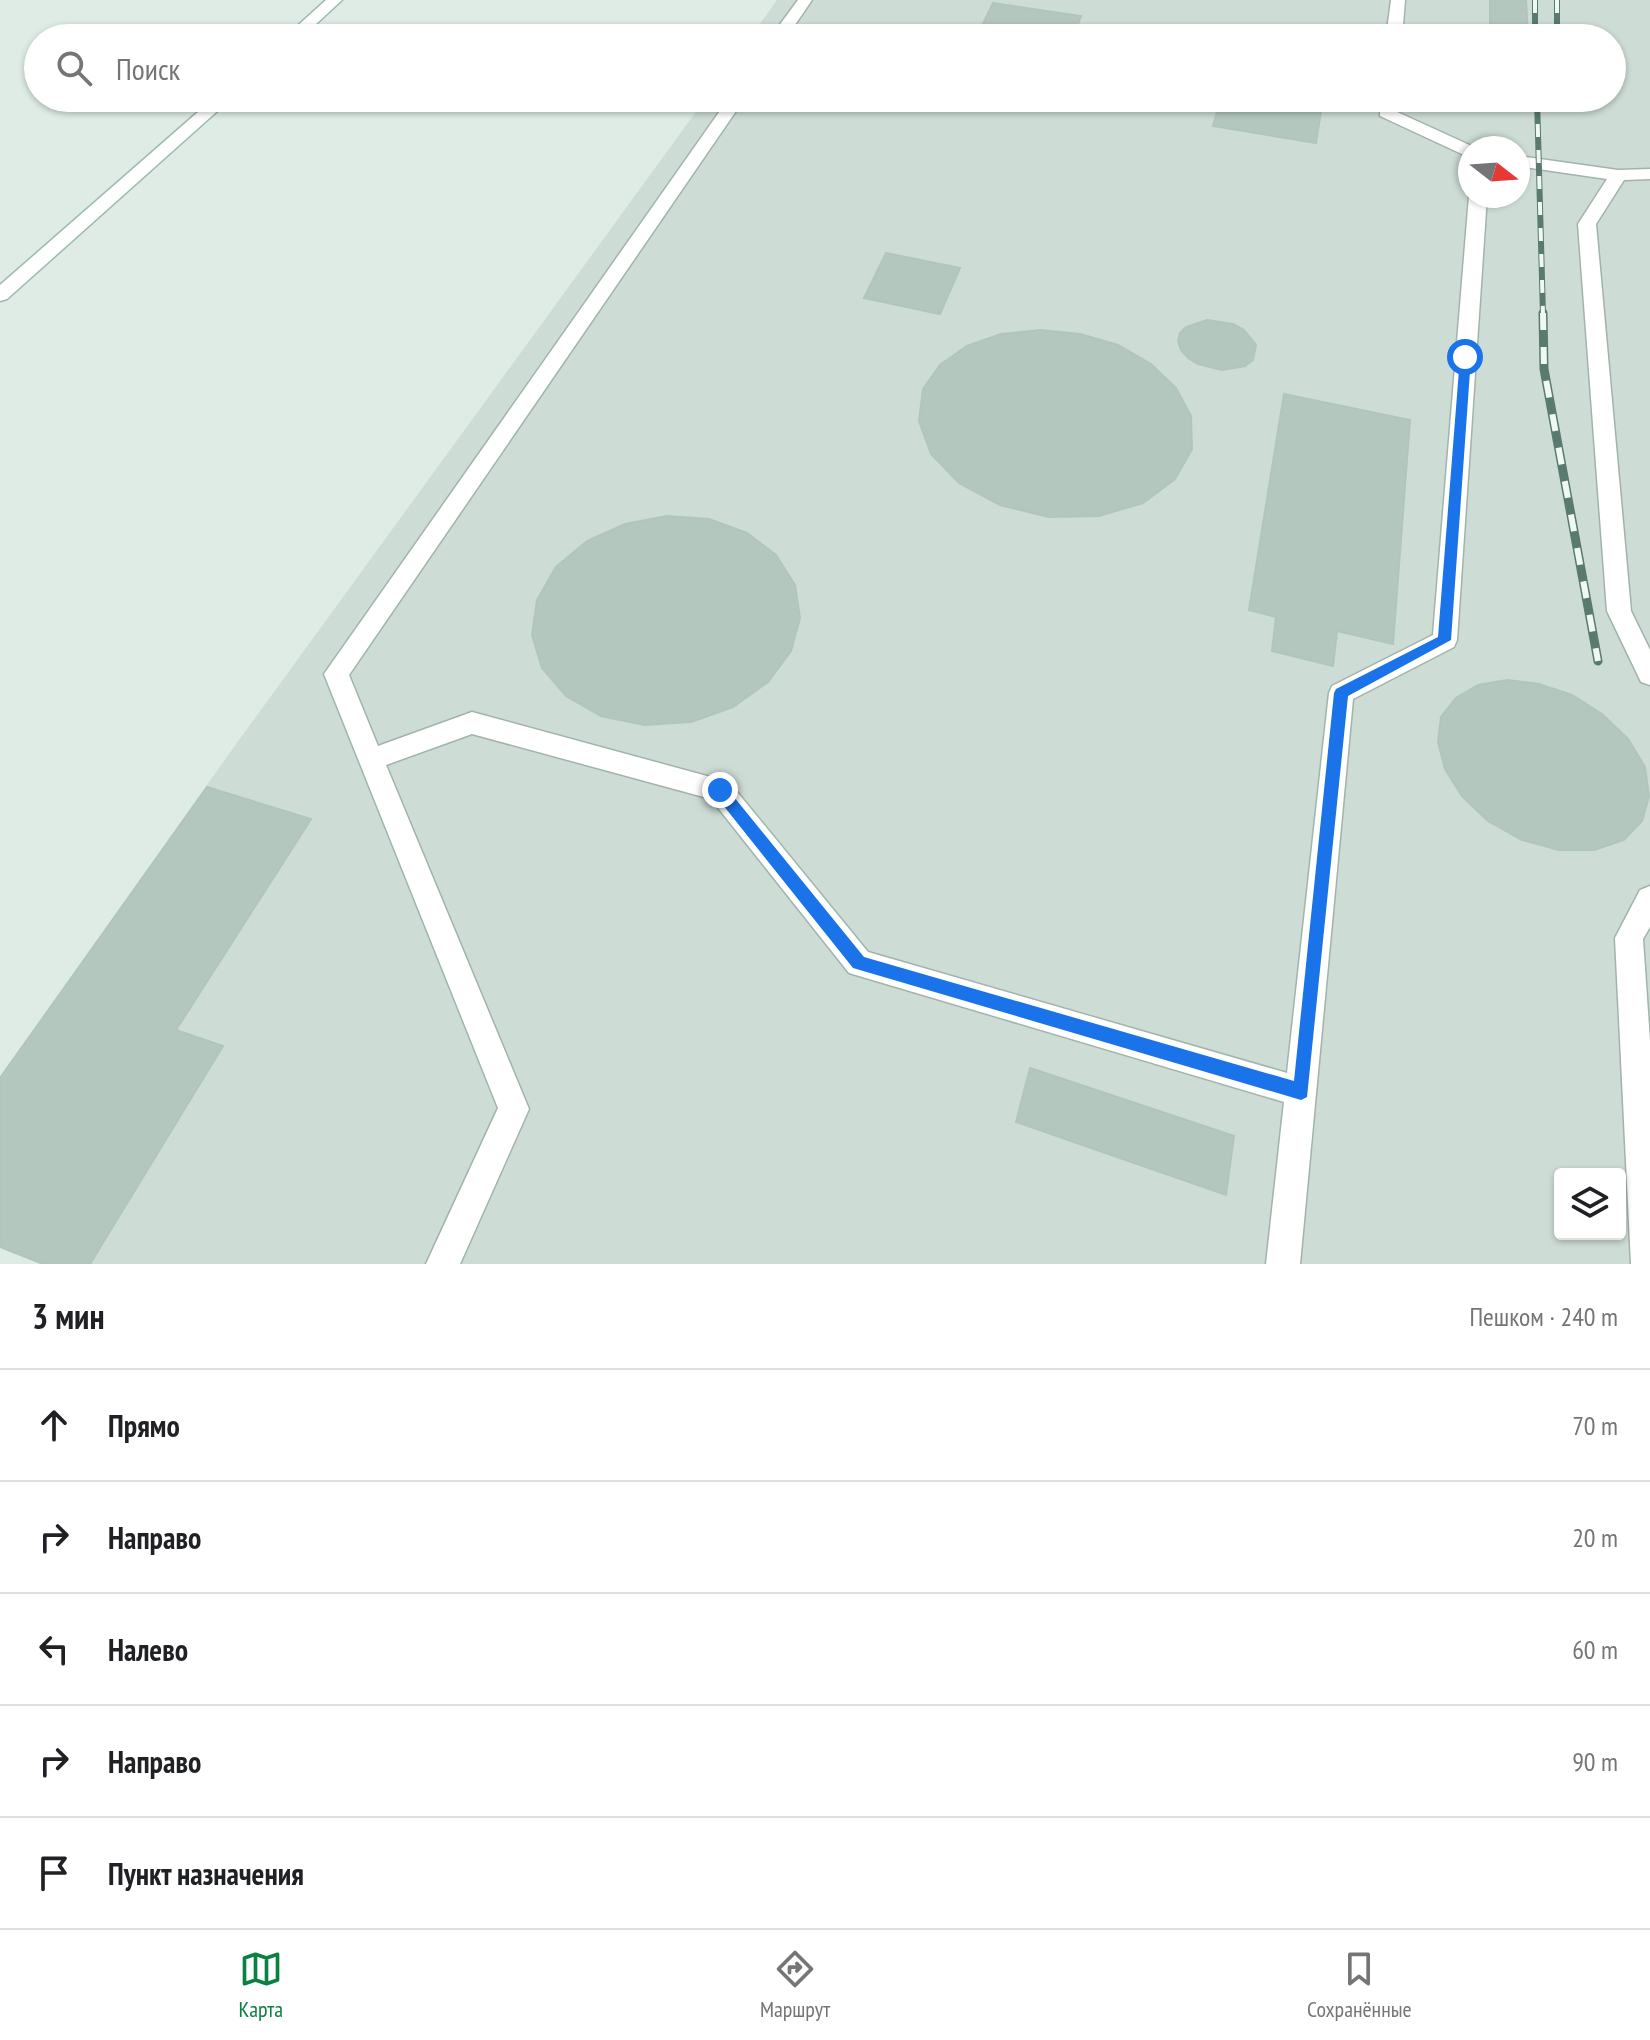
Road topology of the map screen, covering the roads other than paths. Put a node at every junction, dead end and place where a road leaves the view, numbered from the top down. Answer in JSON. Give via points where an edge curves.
{"nodes":[{"id":1,"x":335,"y":0,"type":"edge"},
{"id":2,"x":805,"y":0,"type":"edge"},
{"id":3,"x":1398,"y":0,"type":"edge"},
{"id":4,"x":308,"y":24,"type":"edge"},
{"id":5,"x":788,"y":24,"type":"edge"},
{"id":6,"x":1395,"y":24,"type":"edge"},
{"id":7,"x":208,"y":112,"type":"edge"},
{"id":8,"x":727,"y":112,"type":"edge"},
{"id":9,"x":1386,"y":112,"type":"edge"},
{"id":10,"x":1458,"y":146,"type":"edge"},
{"id":11,"x":1530,"y":163,"type":"edge"},
{"id":12,"x":1650,"y":174,"type":"edge"},
{"id":13,"x":1618,"y":175,"type":"junction"},
{"id":14,"x":1477,"y":208,"type":"edge"},
{"id":15,"x":0,"y":295,"type":"edge"},
{"id":16,"x":1650,"y":675,"type":"edge"},
{"id":17,"x":371,"y":759,"type":"junction"},
{"id":18,"x":1650,"y":899,"type":"edge"},
{"id":19,"x":1301,"y":1092,"type":"junction"},
{"id":20,"x":443,"y":1264,"type":"edge"},
{"id":21,"x":1283,"y":1264,"type":"edge"},
{"id":22,"x":1648,"y":1264,"type":"edge"}],
"edges":[{"from":1,"to":4,"type":"street"},
{"from":2,"to":5,"type":"street"},
{"from":3,"to":6,"type":"street"},
{"from":7,"to":15,"type":"street"},
{"from":8,"to":17,"type":"street","via":[[336,674]]},
{"from":9,"to":10,"type":"street"},
{"from":11,"to":13,"type":"street"},
{"from":12,"to":13,"type":"street"},
{"from":13,"to":16,"type":"street","via":[[1587,224],[1619,611]]},
{"from":14,"to":19,"type":"street","via":[[1445,640],[1341,693]]},
{"from":17,"to":19,"type":"street","via":[[472,723],[720,790],[859,963]]},
{"from":17,"to":20,"type":"street","via":[[514,1109]]},
{"from":18,"to":22,"type":"street","via":[[1629,938]]},
{"from":19,"to":21,"type":"street"}]}
